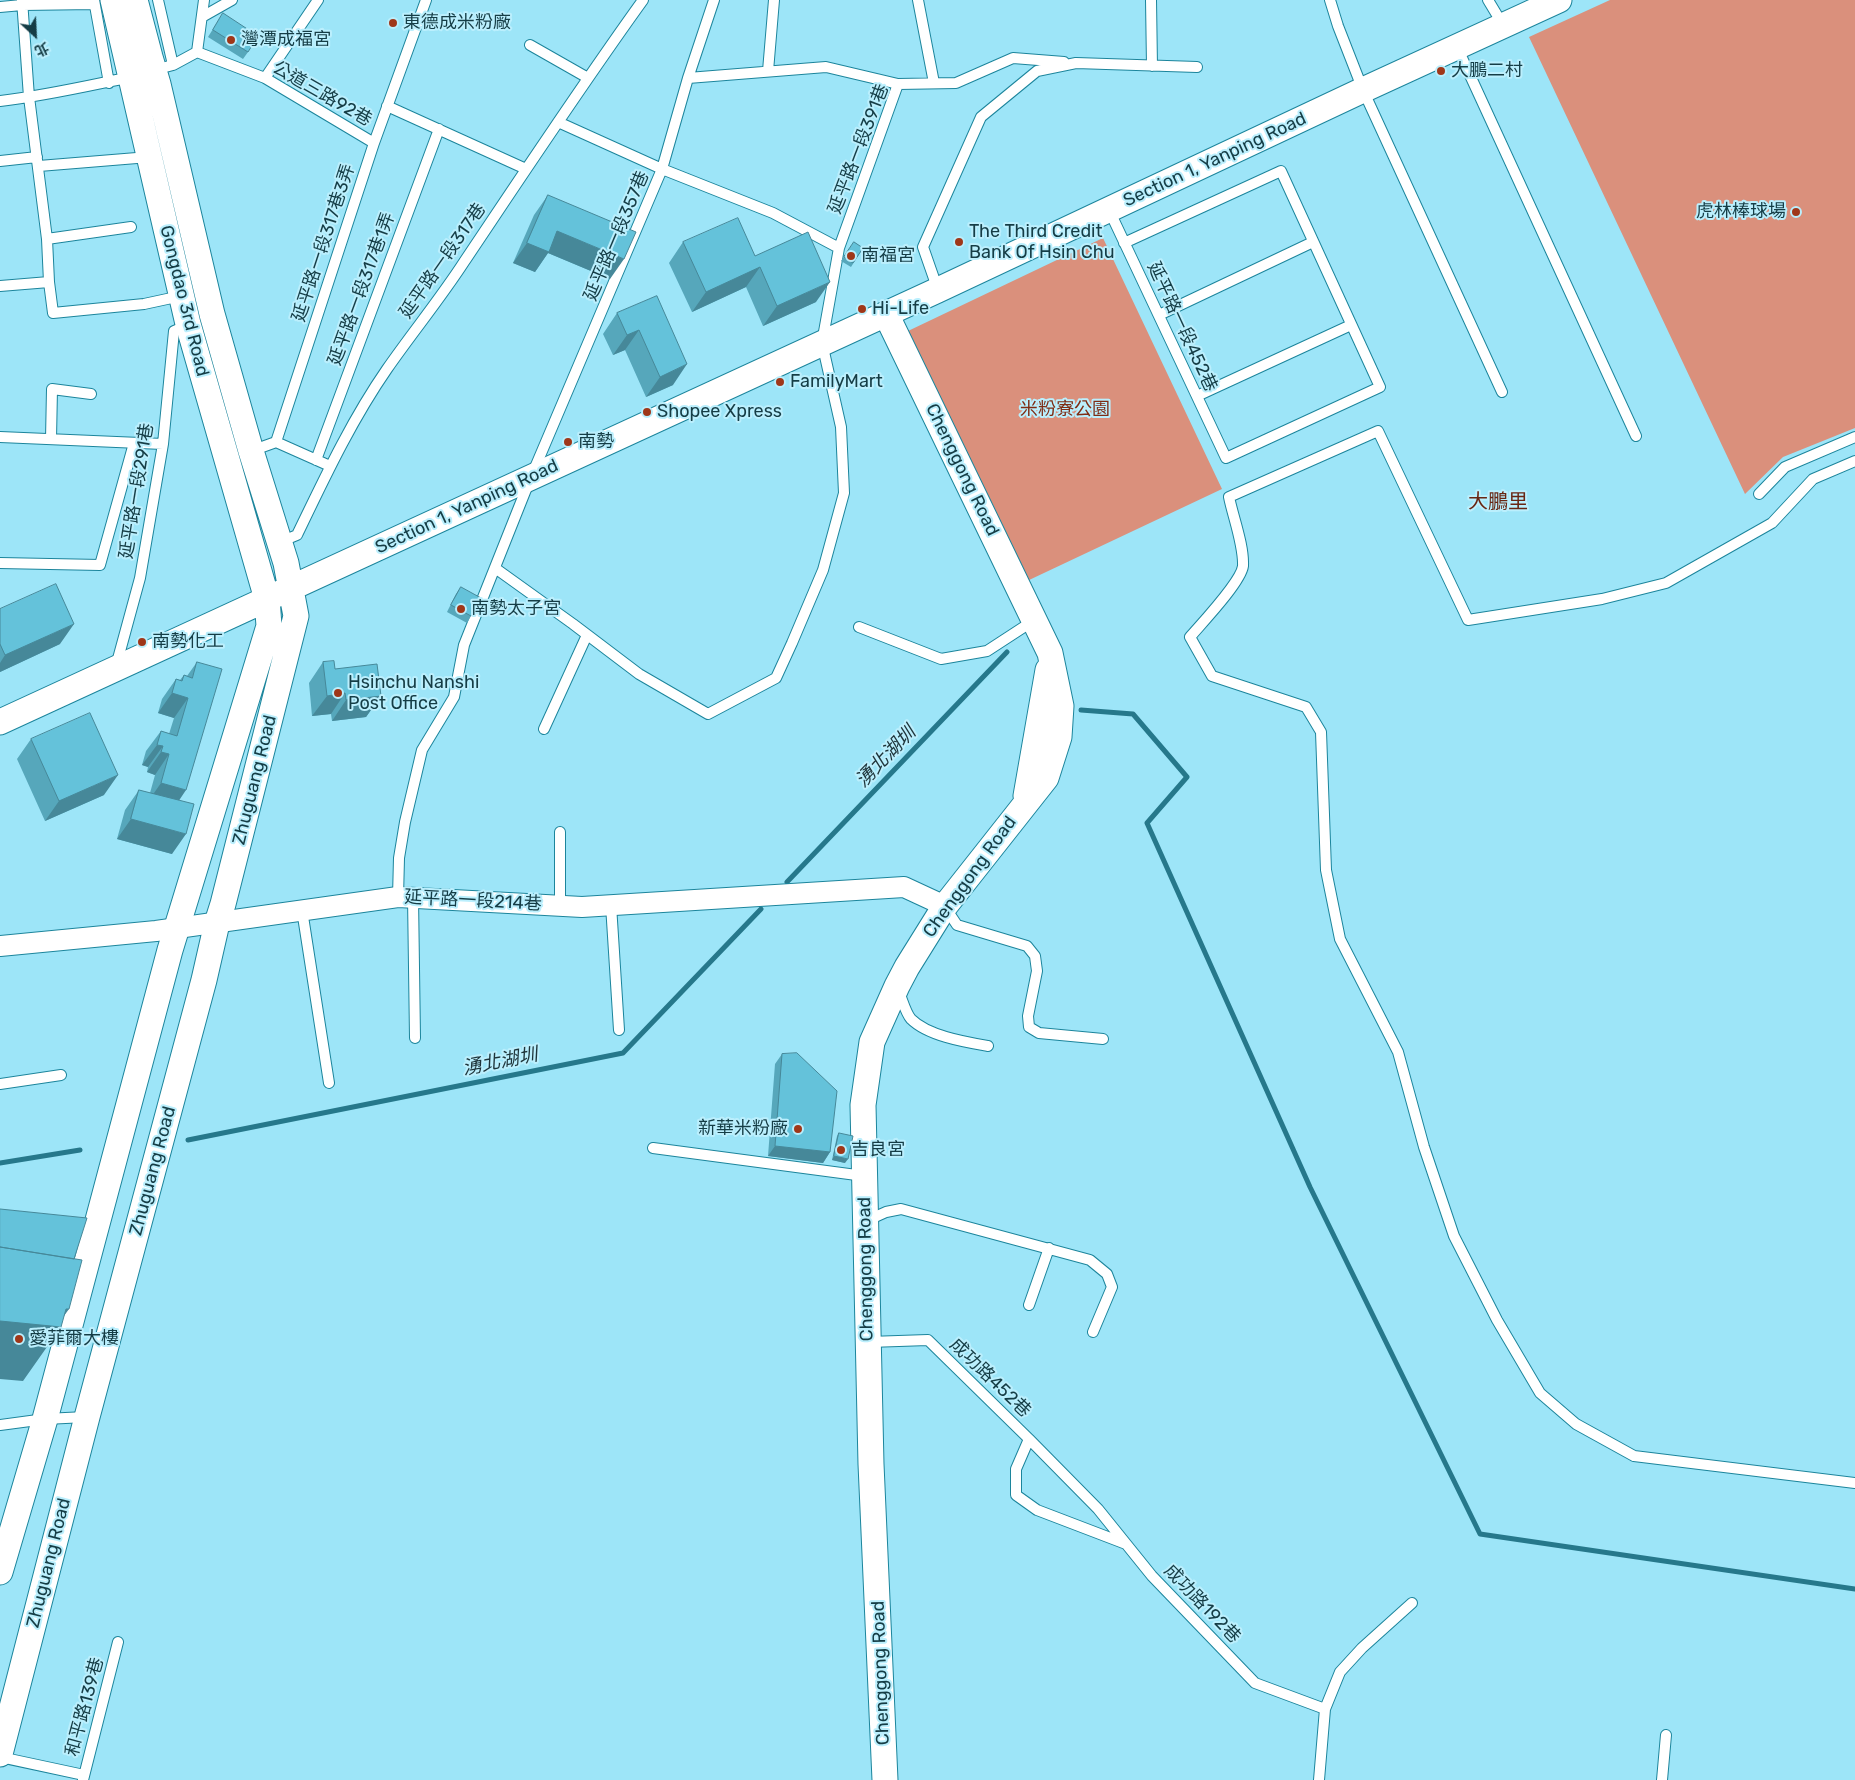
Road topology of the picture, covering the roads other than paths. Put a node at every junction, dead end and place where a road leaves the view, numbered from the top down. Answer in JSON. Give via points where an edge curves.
{"nodes":[{"id":1,"x":135,"y":0,"type":"edge"},
{"id":2,"x":158,"y":0,"type":"edge"},
{"id":3,"x":204,"y":0,"type":"edge"},
{"id":4,"x":232,"y":0,"type":"edge"},
{"id":5,"x":318,"y":0,"type":"edge"},
{"id":6,"x":426,"y":0,"type":"edge"},
{"id":7,"x":643,"y":0,"type":"edge"},
{"id":8,"x":714,"y":0,"type":"edge"},
{"id":9,"x":774,"y":0,"type":"edge"},
{"id":10,"x":918,"y":0,"type":"edge"},
{"id":11,"x":1151,"y":0,"type":"edge"},
{"id":12,"x":1330,"y":0,"type":"edge"},
{"id":13,"x":1488,"y":0,"type":"edge"},
{"id":14,"x":1559,"y":0,"type":"edge"},
{"id":15,"x":100,"y":1,"type":"edge"},
{"id":16,"x":22,"y":3,"type":"edge"},
{"id":17,"x":0,"y":7,"type":"edge"},
{"id":18,"x":202,"y":17,"type":"junction"},
{"id":19,"x":1504,"y":26,"type":"junction"},
{"id":20,"x":530,"y":45,"type":"dead end"},
{"id":21,"x":1457,"y":47,"type":"junction"},
{"id":22,"x":197,"y":52,"type":"junction"},
{"id":23,"x":1076,"y":63,"type":"junction"},
{"id":24,"x":1152,"y":66,"type":"junction"},
{"id":25,"x":1197,"y":67,"type":"dead end"},
{"id":26,"x":768,"y":72,"type":"junction"},
{"id":27,"x":142,"y":74,"type":"junction"},
{"id":28,"x":265,"y":78,"type":"junction"},
{"id":29,"x":588,"y":78,"type":"junction"},
{"id":30,"x":688,"y":78,"type":"junction"},
{"id":31,"x":934,"y":83,"type":"junction"},
{"id":32,"x":898,"y":84,"type":"junction"},
{"id":33,"x":1363,"y":90,"type":"junction"},
{"id":34,"x":30,"y":98,"type":"junction"},
{"id":35,"x":0,"y":101,"type":"edge"},
{"id":36,"x":388,"y":106,"type":"junction"},
{"id":37,"x":558,"y":122,"type":"junction"},
{"id":38,"x":439,"y":129,"type":"junction"},
{"id":39,"x":374,"y":143,"type":"junction"},
{"id":40,"x":149,"y":157,"type":"junction"},
{"id":41,"x":0,"y":161,"type":"edge"},
{"id":42,"x":38,"y":162,"type":"junction"},
{"id":43,"x":526,"y":169,"type":"junction"},
{"id":44,"x":662,"y":169,"type":"junction"},
{"id":45,"x":1109,"y":210,"type":"junction"},
{"id":46,"x":131,"y":227,"type":"dead end"},
{"id":47,"x":47,"y":239,"type":"junction"},
{"id":48,"x":1124,"y":242,"type":"junction"},
{"id":49,"x":1314,"y":242,"type":"junction"},
{"id":50,"x":839,"y":248,"type":"junction"},
{"id":51,"x":49,"y":282,"type":"junction"},
{"id":52,"x":0,"y":286,"type":"edge"},
{"id":53,"x":938,"y":290,"type":"junction"},
{"id":54,"x":182,"y":295,"type":"junction"},
{"id":55,"x":886,"y":314,"type":"junction"},
{"id":56,"x":1159,"y":315,"type":"junction"},
{"id":57,"x":188,"y":324,"type":"junction"},
{"id":58,"x":1351,"y":324,"type":"junction"},
{"id":59,"x":822,"y":343,"type":"junction"},
{"id":60,"x":1502,"y":392,"type":"dead end"},
{"id":61,"x":92,"y":394,"type":"dead end"},
{"id":62,"x":1197,"y":396,"type":"junction"},
{"id":63,"x":1636,"y":436,"type":"dead end"},
{"id":64,"x":0,"y":437,"type":"edge"},
{"id":65,"x":1855,"y":437,"type":"edge"},
{"id":66,"x":51,"y":439,"type":"junction"},
{"id":67,"x":276,"y":442,"type":"junction"},
{"id":68,"x":134,"y":443,"type":"junction"},
{"id":69,"x":163,"y":444,"type":"junction"},
{"id":70,"x":251,"y":451,"type":"junction"},
{"id":71,"x":316,"y":460,"type":"junction"},
{"id":72,"x":1855,"y":461,"type":"edge"},
{"id":73,"x":330,"y":466,"type":"junction"},
{"id":74,"x":532,"y":477,"type":"junction"},
{"id":75,"x":1759,"y":494,"type":"dead end"},
{"id":76,"x":280,"y":542,"type":"junction"},
{"id":77,"x":0,"y":563,"type":"edge"},
{"id":78,"x":495,"y":568,"type":"junction"},
{"id":79,"x":291,"y":588,"type":"junction"},
{"id":80,"x":268,"y":599,"type":"junction"},
{"id":81,"x":1034,"y":620,"type":"junction"},
{"id":82,"x":859,"y":627,"type":"dead end"},
{"id":83,"x":588,"y":635,"type":"junction"},
{"id":84,"x":115,"y":669,"type":"junction"},
{"id":85,"x":0,"y":722,"type":"edge"},
{"id":86,"x":544,"y":729,"type":"dead end"},
{"id":87,"x":560,"y":832,"type":"dead end"},
{"id":88,"x":406,"y":897,"type":"junction"},
{"id":89,"x":611,"y":905,"type":"junction"},
{"id":90,"x":560,"y":906,"type":"junction"},
{"id":91,"x":945,"y":906,"type":"junction"},
{"id":92,"x":302,"y":910,"type":"junction"},
{"id":93,"x":217,"y":923,"type":"junction"},
{"id":94,"x":178,"y":928,"type":"junction"},
{"id":95,"x":0,"y":946,"type":"edge"},
{"id":96,"x":897,"y":986,"type":"junction"},
{"id":97,"x":619,"y":1030,"type":"dead end"},
{"id":98,"x":415,"y":1038,"type":"dead end"},
{"id":99,"x":1103,"y":1040,"type":"dead end"},
{"id":100,"x":988,"y":1046,"type":"dead end"},
{"id":101,"x":61,"y":1075,"type":"dead end"},
{"id":102,"x":329,"y":1083,"type":"dead end"},
{"id":103,"x":0,"y":1084,"type":"edge"},
{"id":104,"x":653,"y":1148,"type":"dead end"},
{"id":105,"x":864,"y":1176,"type":"junction"},
{"id":106,"x":865,"y":1222,"type":"junction"},
{"id":107,"x":1049,"y":1248,"type":"junction"},
{"id":108,"x":1029,"y":1305,"type":"dead end"},
{"id":109,"x":1093,"y":1332,"type":"dead end"},
{"id":110,"x":868,"y":1342,"type":"junction"},
{"id":111,"x":87,"y":1417,"type":"junction"},
{"id":112,"x":45,"y":1419,"type":"junction"},
{"id":113,"x":0,"y":1425,"type":"edge"},
{"id":114,"x":1029,"y":1439,"type":"junction"},
{"id":115,"x":1855,"y":1483,"type":"edge"},
{"id":116,"x":1127,"y":1544,"type":"junction"},
{"id":117,"x":0,"y":1572,"type":"edge"},
{"id":118,"x":1412,"y":1603,"type":"dead end"},
{"id":119,"x":118,"y":1642,"type":"dead end"},
{"id":120,"x":1325,"y":1709,"type":"junction"},
{"id":121,"x":1666,"y":1735,"type":"dead end"},
{"id":122,"x":0,"y":1756,"type":"edge"},
{"id":123,"x":83,"y":1778,"type":"edge"},
{"id":124,"x":885,"y":1780,"type":"edge"},
{"id":125,"x":1319,"y":1780,"type":"edge"},
{"id":126,"x":1662,"y":1780,"type":"edge"}],
"edges":[{"from":1,"to":27,"type":"street","name":"Gongdao 3rd Road"},
{"from":2,"to":27,"type":"lane"},
{"from":3,"to":18,"type":"lane"},
{"from":4,"to":18,"type":"lane"},
{"from":5,"to":28,"type":"lane"},
{"from":6,"to":36,"type":"lane","name":"延平路一段317巷3弄"},
{"from":7,"to":29,"type":"lane","name":"延平路一段317巷"},
{"from":8,"to":30,"type":"lane","name":"延平路一段357巷"},
{"from":9,"to":26,"type":"lane"},
{"from":10,"to":31,"type":"lane"},
{"from":11,"to":24,"type":"lane"},
{"from":12,"to":33,"type":"lane"},
{"from":13,"to":19,"type":"lane"},
{"from":14,"to":19,"type":"street","name":"Section 1, Yanping Road"},
{"from":15,"to":16,"type":"lane"},
{"from":15,"to":27,"type":"street","name":"Gongdao 3rd Road"},
{"from":16,"to":17,"type":"lane"},
{"from":16,"to":34,"type":"lane"},
{"from":18,"to":22,"type":"lane"},
{"from":19,"to":21,"type":"street","name":"Section 1, Yanping Road"},
{"from":20,"to":29,"type":"lane"},
{"from":21,"to":33,"type":"street","name":"Section 1, Yanping Road"},
{"from":21,"to":63,"type":"lane"},
{"from":22,"to":27,"type":"lane"},
{"from":22,"to":28,"type":"lane","name":"公道三路92巷"},
{"from":23,"to":24,"type":"lane"},
{"from":23,"to":31,"type":"lane","name":"延平路一段391巷","via":[[1013,58],[956,83]]},
{"from":23,"to":53,"type":"lane","via":[[1037,71],[981,117],[923,247]]},
{"from":24,"to":25,"type":"lane"},
{"from":26,"to":30,"type":"lane"},
{"from":26,"to":32,"type":"lane","via":[[826,67]]},
{"from":27,"to":34,"type":"lane"},
{"from":27,"to":40,"type":"street","name":"Gongdao 3rd Road"},
{"from":27,"to":70,"type":"street","name":"Gongdao 3rd Road"},
{"from":28,"to":39,"type":"lane","name":"公道三路92巷"},
{"from":29,"to":37,"type":"lane","name":"延平路一段317巷"},
{"from":30,"to":44,"type":"lane","name":"延平路一段357巷"},
{"from":31,"to":32,"type":"lane","name":"延平路一段391巷"},
{"from":32,"to":50,"type":"lane","name":"延平路一段391巷"},
{"from":33,"to":45,"type":"street","name":"Section 1, Yanping Road"},
{"from":33,"to":60,"type":"lane"},
{"from":34,"to":35,"type":"lane"},
{"from":34,"to":42,"type":"lane"},
{"from":36,"to":38,"type":"lane"},
{"from":36,"to":39,"type":"lane","name":"延平路一段317巷3弄"},
{"from":37,"to":43,"type":"lane","name":"延平路一段317巷"},
{"from":37,"to":44,"type":"lane"},
{"from":38,"to":43,"type":"lane"},
{"from":38,"to":71,"type":"lane","name":"延平路一段317巷1弄"},
{"from":39,"to":67,"type":"lane","name":"延平路一段317巷3弄"},
{"from":40,"to":42,"type":"lane"},
{"from":40,"to":54,"type":"street","name":"Gongdao 3rd Road"},
{"from":41,"to":42,"type":"lane"},
{"from":42,"to":47,"type":"lane"},
{"from":43,"to":73,"type":"lane","name":"延平路一段317巷","via":[[463,265],[386,370]]},
{"from":44,"to":50,"type":"lane","via":[[773,213]]},
{"from":44,"to":74,"type":"lane","name":"延平路一段357巷"},
{"from":45,"to":48,"type":"lane","name":"延平路一段452巷"},
{"from":45,"to":53,"type":"street","name":"Section 1, Yanping Road"},
{"from":46,"to":47,"type":"lane"},
{"from":47,"to":51,"type":"lane"},
{"from":48,"to":49,"type":"lane","via":[[1281,171]]},
{"from":48,"to":56,"type":"lane","name":"延平路一段452巷"},
{"from":49,"to":56,"type":"lane"},
{"from":49,"to":58,"type":"lane"},
{"from":50,"to":59,"type":"lane","name":"延平路一段391巷"},
{"from":51,"to":52,"type":"lane"},
{"from":51,"to":54,"type":"lane","via":[[53,313],[144,304]]},
{"from":53,"to":55,"type":"street","name":"Section 1, Yanping Road"},
{"from":54,"to":57,"type":"street","name":"Gongdao 3rd Road"},
{"from":55,"to":59,"type":"street","name":"Section 1, Yanping Road"},
{"from":55,"to":81,"type":"street","name":"Chenggong Road"},
{"from":56,"to":62,"type":"lane","name":"延平路一段452巷"},
{"from":57,"to":69,"type":"lane","name":"延平路一段291巷","via":[[174,331]]},
{"from":57,"to":80,"type":"street","name":"Gongdao 3rd Road"},
{"from":58,"to":62,"type":"lane"},
{"from":58,"to":62,"type":"lane","name":"延平路一段452巷","via":[[1380,387],[1226,458]]},
{"from":59,"to":74,"type":"street","name":"Section 1, Yanping Road"},
{"from":59,"to":83,"type":"lane","via":[[841,427],[844,493],[823,570],[776,678],[708,714],[639,674]]},
{"from":61,"to":66,"type":"lane","via":[[52,389]]},
{"from":64,"to":66,"type":"lane"},
{"from":65,"to":75,"type":"lane","via":[[1785,467]]},
{"from":66,"to":68,"type":"lane"},
{"from":67,"to":70,"type":"lane"},
{"from":67,"to":71,"type":"lane"},
{"from":68,"to":69,"type":"lane"},
{"from":68,"to":77,"type":"lane","via":[[100,565]]},
{"from":69,"to":84,"type":"lane","name":"延平路一段291巷","via":[[140,578]]},
{"from":70,"to":76,"type":"street","name":"Gongdao 3rd Road"},
{"from":71,"to":73,"type":"lane"},
{"from":72,"to":115,"type":"lane","via":[[1813,479],[1772,523],[1666,583],[1602,599],[1468,620],[1378,431],[1229,497],[1243,567],[1235,583],[1190,637],[1212,676],[1306,706],[1321,732],[1326,870],[1340,939],[1398,1052],[1424,1147],[1454,1236],[1497,1320],[1540,1393],[1576,1424],[1634,1456]]},
{"from":73,"to":76,"type":"lane","name":"延平路一段317巷","via":[[297,535]]},
{"from":74,"to":78,"type":"lane","name":"延平路一段357巷"},
{"from":74,"to":79,"type":"street","name":"Section 1, Yanping Road"},
{"from":76,"to":79,"type":"street","name":"Gongdao 3rd Road"},
{"from":78,"to":83,"type":"lane"},
{"from":78,"to":88,"type":"lane","name":"延平路一段357巷","via":[[464,645],[454,697],[422,750],[399,858]]},
{"from":79,"to":80,"type":"street","name":"Section 1, Yanping Road"},
{"from":79,"to":93,"type":"street","name":"Zhuguang Road","via":[[296,616]]},
{"from":80,"to":84,"type":"street","name":"Section 1, Yanping Road"},
{"from":80,"to":94,"type":"street","name":"Zhuguang Road","via":[[269,626]]},
{"from":81,"to":82,"type":"lane","via":[[988,651],[941,659]]},
{"from":81,"to":91,"type":"street","name":"Chenggong Road","via":[[1050,653],[1024,804]]},
{"from":83,"to":86,"type":"lane"},
{"from":84,"to":85,"type":"street","name":"Section 1, Yanping Road"},
{"from":87,"to":90,"type":"lane"},
{"from":88,"to":90,"type":"street","name":"延平路一段214巷"},
{"from":88,"to":92,"type":"street","name":"延平路一段214巷"},
{"from":88,"to":98,"type":"lane","name":"延平路一段357巷"},
{"from":89,"to":90,"type":"street","name":"延平路一段214巷"},
{"from":89,"to":91,"type":"street","name":"延平路一段214巷","via":[[904,888]]},
{"from":89,"to":97,"type":"lane"},
{"from":91,"to":96,"type":"street","name":"Chenggong Road"},
{"from":91,"to":99,"type":"lane","via":[[957,925],[1027,946],[1035,956],[1037,971],[1028,1016],[1029,1027],[1039,1033]]},
{"from":92,"to":93,"type":"street","name":"延平路一段214巷"},
{"from":92,"to":102,"type":"lane"},
{"from":93,"to":94,"type":"street","name":"延平路一段214巷"},
{"from":93,"to":111,"type":"street","name":"Zhuguang Road"},
{"from":94,"to":95,"type":"street","name":"延平路一段214巷"},
{"from":94,"to":112,"type":"street","name":"Zhuguang Road"},
{"from":96,"to":100,"type":"lane","via":[[910,1018],[924,1028]]},
{"from":96,"to":105,"type":"street","name":"Chenggong Road","via":[[872,1042],[862,1105]]},
{"from":101,"to":103,"type":"lane"},
{"from":104,"to":105,"type":"lane"},
{"from":105,"to":106,"type":"street","name":"Chenggong Road"},
{"from":106,"to":107,"type":"lane","via":[[902,1209]]},
{"from":106,"to":110,"type":"street","name":"Chenggong Road"},
{"from":107,"to":108,"type":"lane"},
{"from":107,"to":109,"type":"lane","via":[[1090,1260],[1107,1274],[1112,1287]]},
{"from":110,"to":114,"type":"lane","name":"成功路452巷","via":[[928,1340]]},
{"from":110,"to":124,"type":"street","name":"Chenggong Road"},
{"from":111,"to":112,"type":"lane"},
{"from":111,"to":122,"type":"street","name":"Zhuguang Road"},
{"from":112,"to":113,"type":"lane"},
{"from":112,"to":117,"type":"street","name":"Zhuguang Road"},
{"from":114,"to":116,"type":"lane","name":"成功路192巷","via":[[1098,1509]]},
{"from":114,"to":116,"type":"lane","name":"成功路452巷","via":[[1016,1469],[1016,1495],[1037,1510]]},
{"from":116,"to":120,"type":"lane","name":"成功路192巷","via":[[1152,1576],[1255,1682]]},
{"from":118,"to":120,"type":"lane","via":[[1340,1672]]},
{"from":119,"to":123,"type":"lane","name":"和平路139巷"},
{"from":120,"to":125,"type":"lane"},
{"from":121,"to":126,"type":"lane"},
{"from":122,"to":123,"type":"lane"}]}
